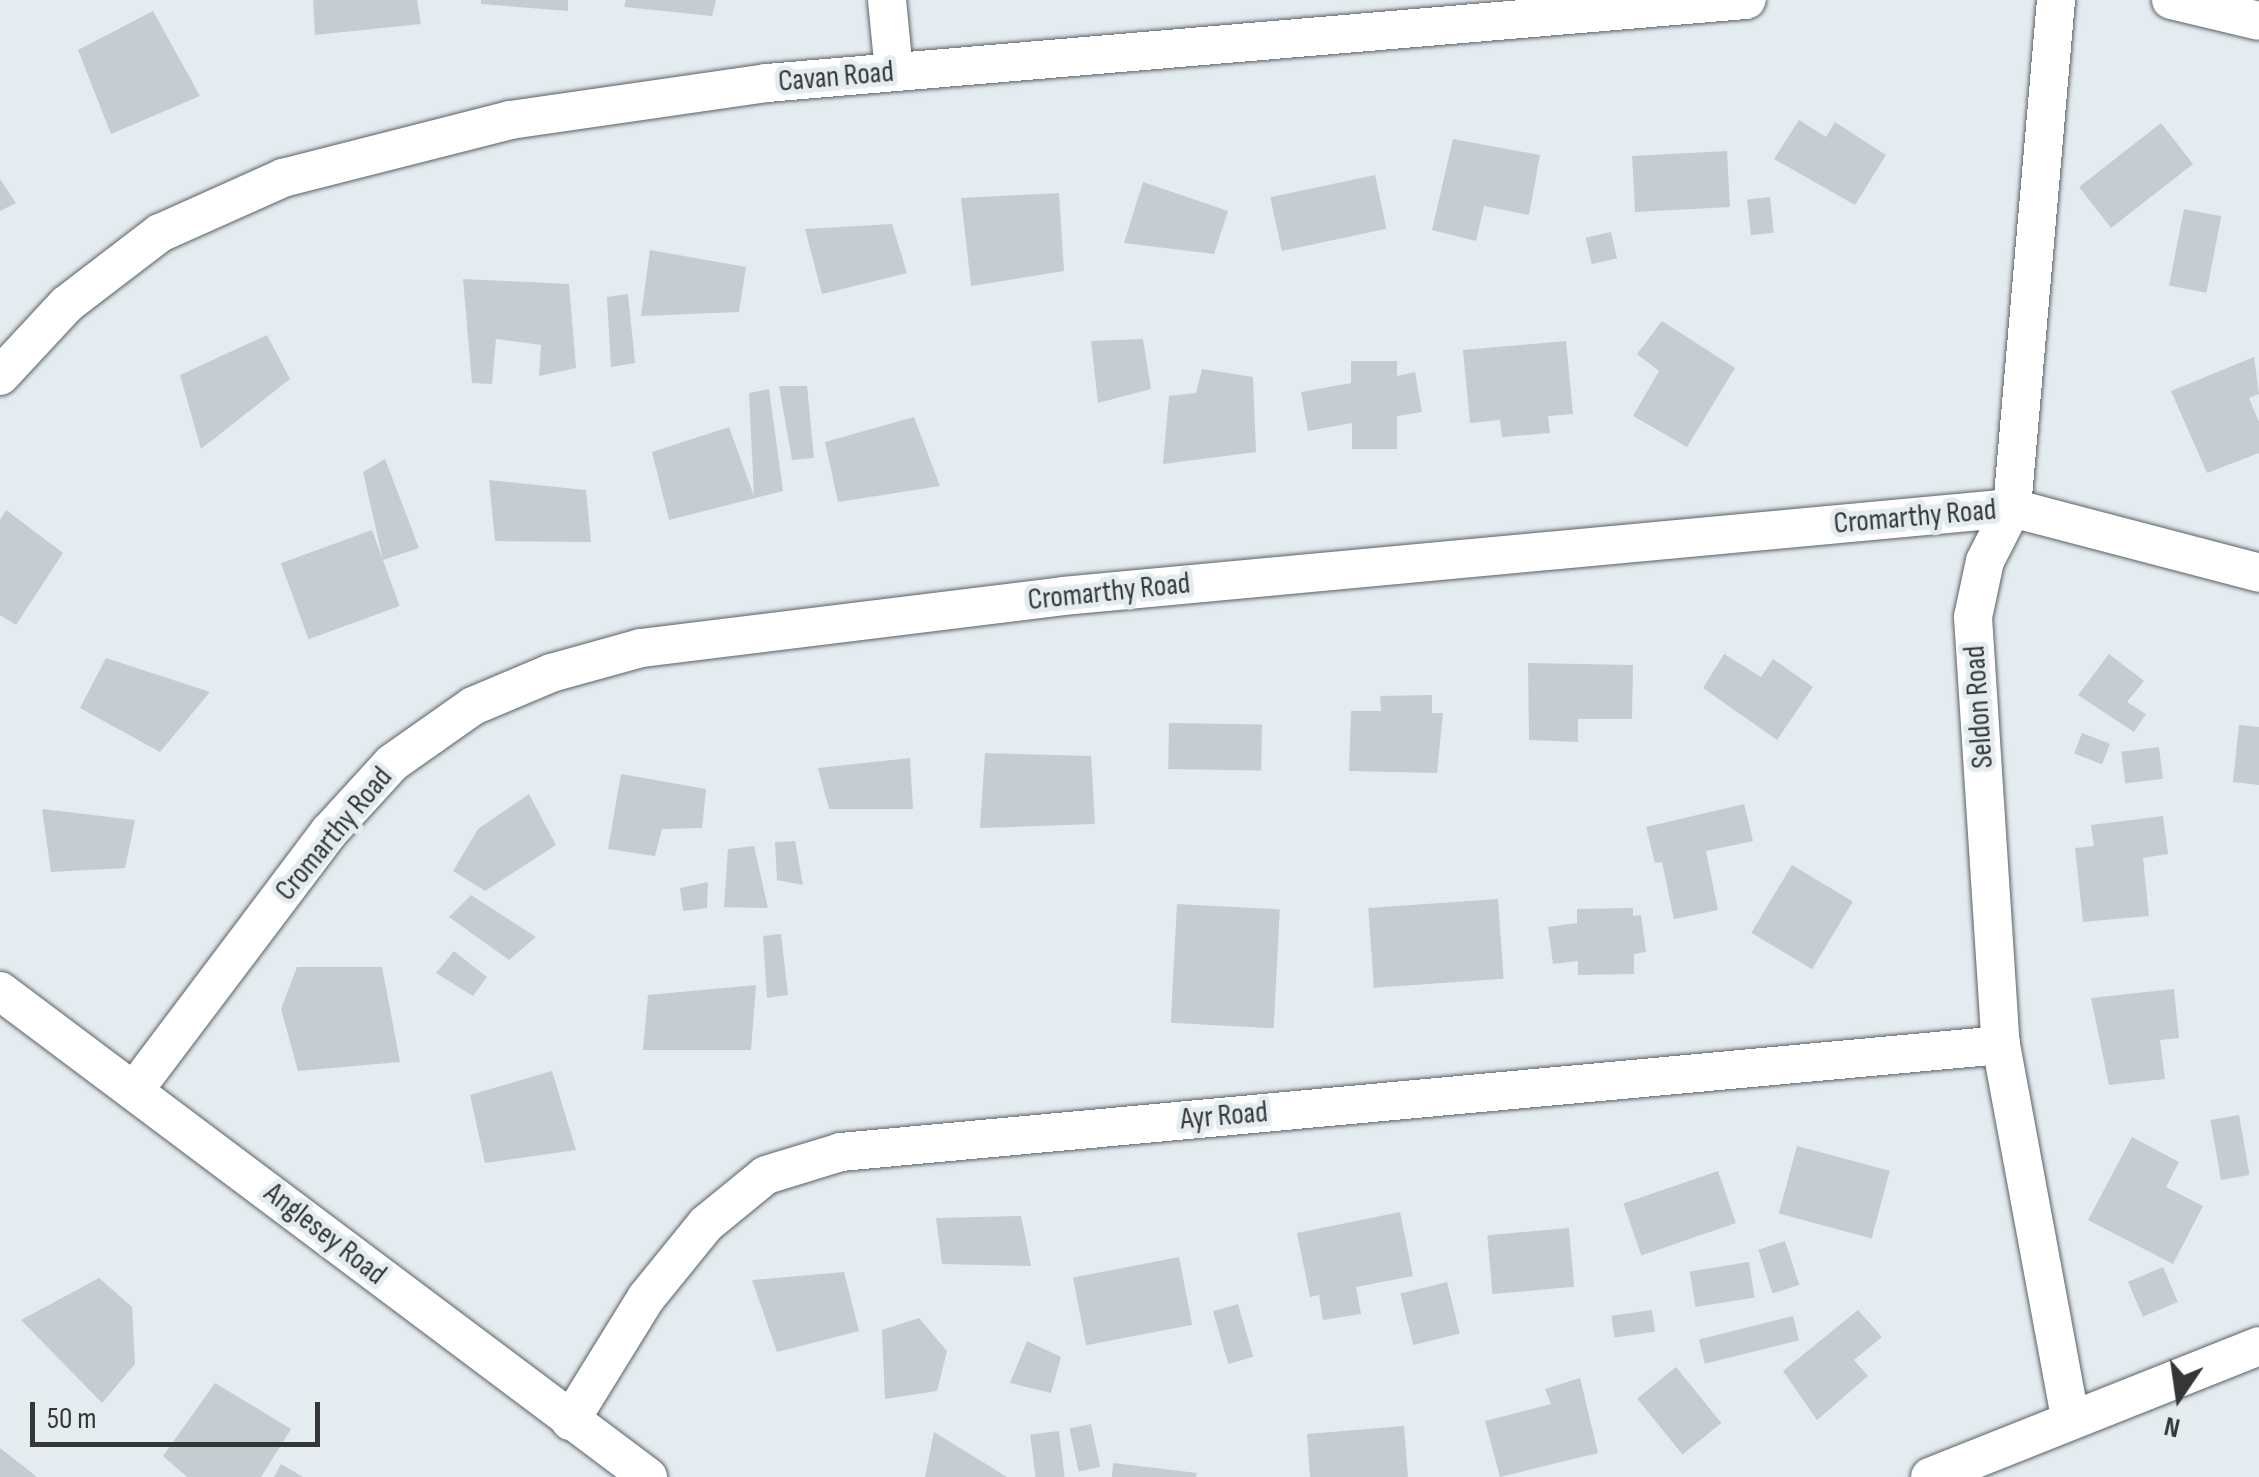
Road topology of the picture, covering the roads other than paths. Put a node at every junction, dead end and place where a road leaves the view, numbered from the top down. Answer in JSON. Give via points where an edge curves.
{"nodes":[{"id":1,"x":887,"y":0,"type":"edge"},
{"id":2,"x":1746,"y":0,"type":"edge"},
{"id":3,"x":2056,"y":0,"type":"edge"},
{"id":4,"x":2170,"y":0,"type":"edge"},
{"id":5,"x":2259,"y":22,"type":"edge"},
{"id":6,"x":894,"y":72,"type":"junction"},
{"id":7,"x":0,"y":376,"type":"edge"},
{"id":8,"x":2012,"y":508,"type":"junction"},
{"id":9,"x":2259,"y":572,"type":"edge"},
{"id":10,"x":0,"y":992,"type":"edge"},
{"id":11,"x":2001,"y":1045,"type":"junction"},
{"id":12,"x":136,"y":1088,"type":"junction"},
{"id":13,"x":2259,"y":1346,"type":"edge"},
{"id":14,"x":2070,"y":1416,"type":"junction"},
{"id":15,"x":570,"y":1421,"type":"junction"},
{"id":16,"x":648,"y":1477,"type":"edge"},
{"id":17,"x":1930,"y":1477,"type":"edge"}],
"edges":[{"from":1,"to":6,"type":"street"},
{"from":2,"to":6,"type":"street","name":"Cavan Road"},
{"from":3,"to":8,"type":"street","name":"Seldon Road"},
{"from":4,"to":5,"type":"street"},
{"from":6,"to":7,"type":"street","name":"Cavan Road","via":[[510,120],[283,178],[160,234],[67,304]]},
{"from":8,"to":9,"type":"street","name":"Cromarthy Road"},
{"from":8,"to":11,"type":"street","name":"Seldon Road","via":[[1985,561],[1974,617]]},
{"from":8,"to":12,"type":"street","name":"Cromarthy Road","via":[[924,611],[640,648],[552,673],[473,706],[392,763],[329,832]]},
{"from":10,"to":12,"type":"street","name":"Anglesey Road"},
{"from":11,"to":14,"type":"street","name":"Seldon Road"},
{"from":11,"to":15,"type":"street","name":"Ayr Road","via":[[841,1152],[766,1174],[706,1224],[646,1298]]},
{"from":12,"to":15,"type":"street","name":"Anglesey Road"},
{"from":13,"to":14,"type":"street"},
{"from":14,"to":17,"type":"street"},
{"from":15,"to":16,"type":"street","name":"Anglesey Road"}]}
